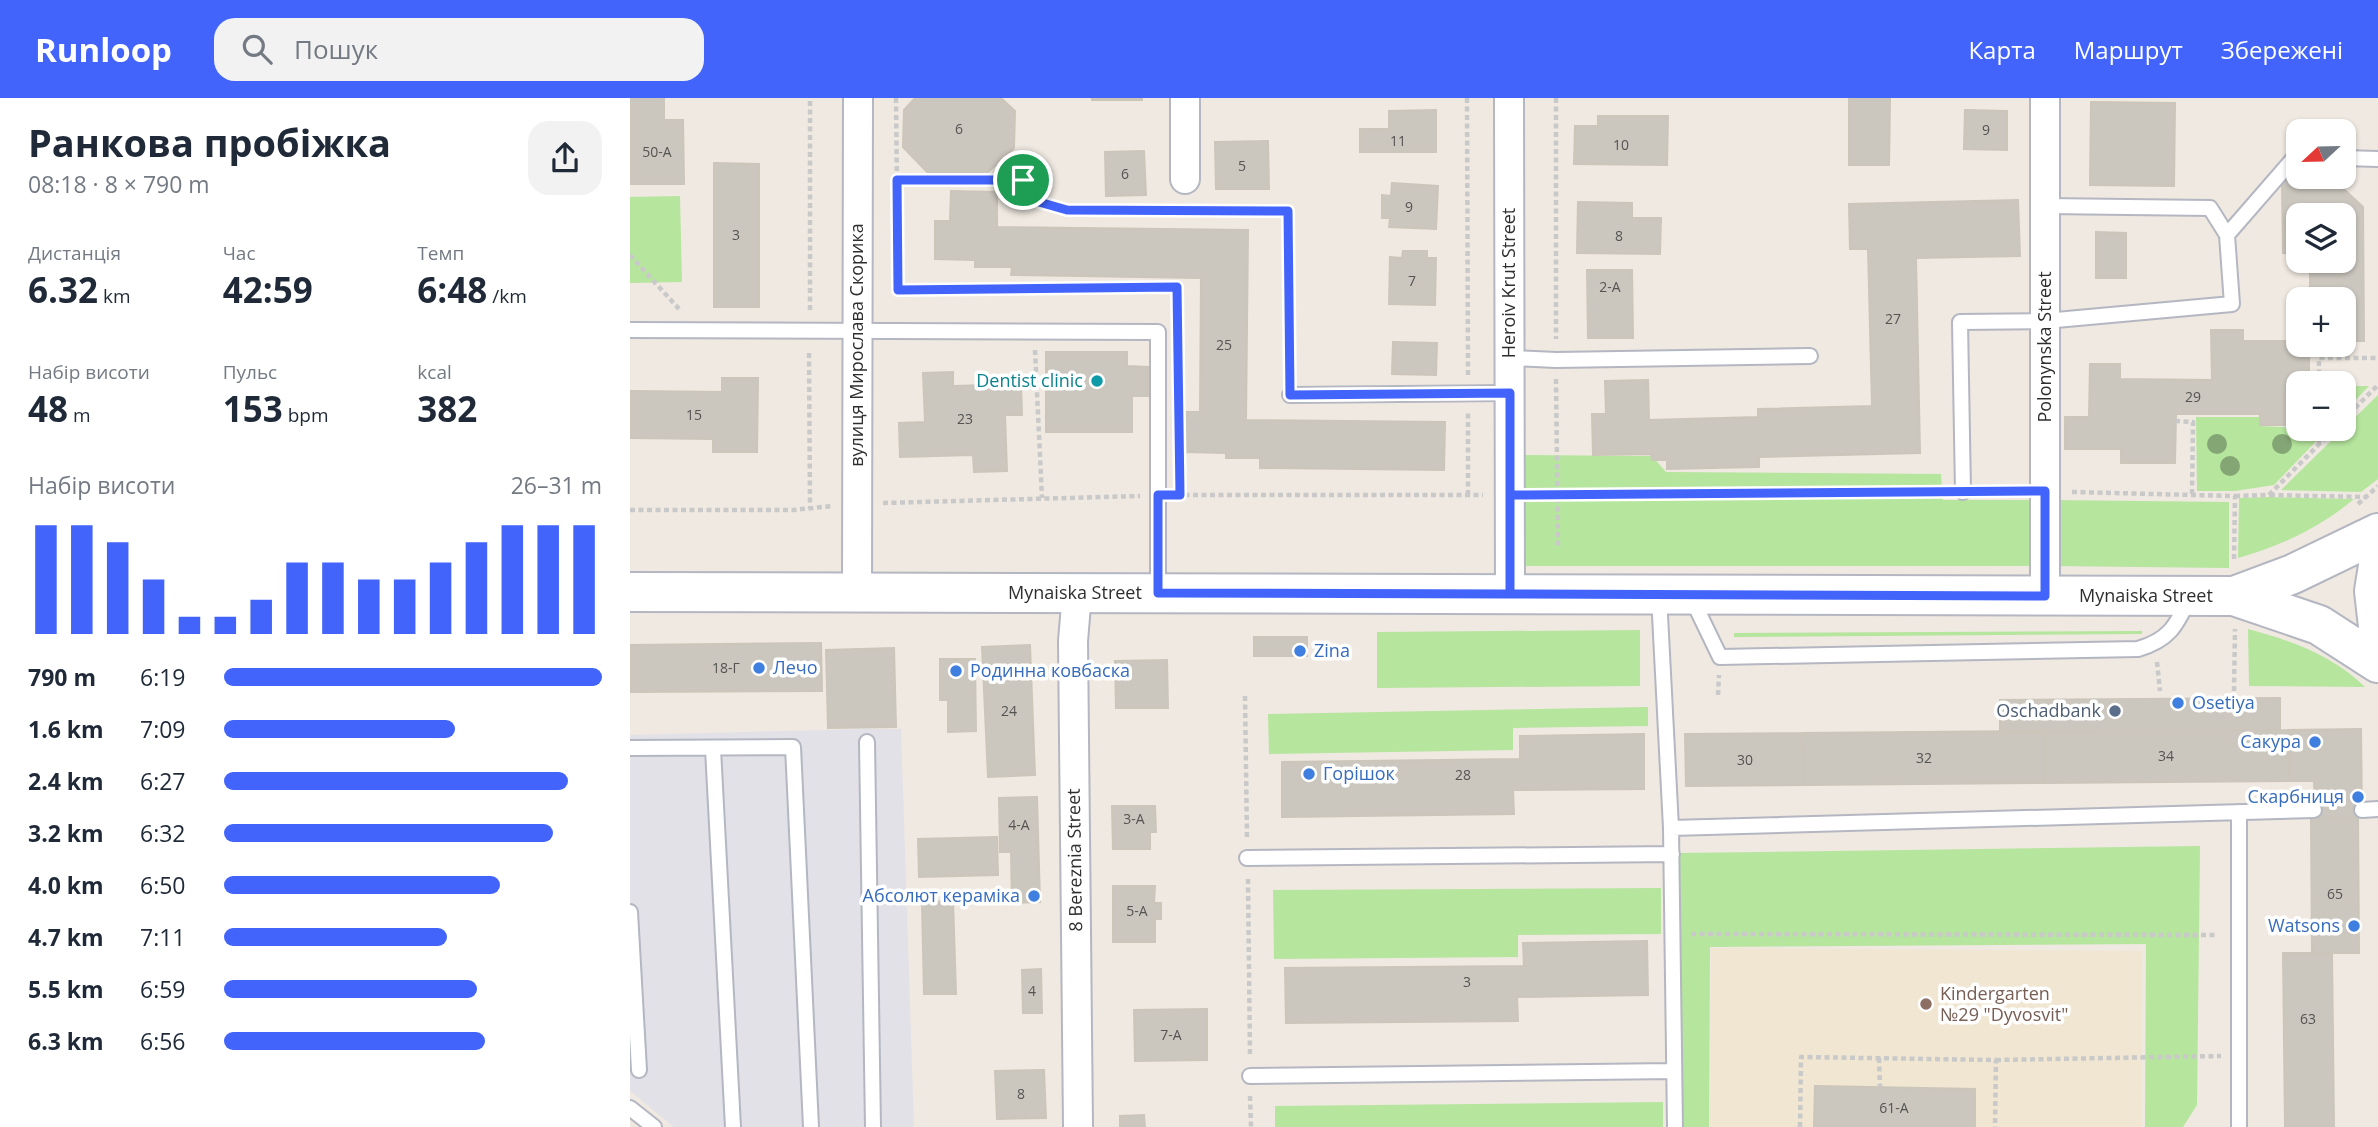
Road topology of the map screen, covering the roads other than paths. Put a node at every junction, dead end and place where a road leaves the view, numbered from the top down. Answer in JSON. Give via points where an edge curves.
{"nodes":[{"id":1,"x":858,"y":98,"type":"edge"},
{"id":2,"x":1185,"y":98,"type":"edge"},
{"id":3,"x":1509,"y":98,"type":"edge"},
{"id":4,"x":2045,"y":98,"type":"edge"},
{"id":5,"x":2356,"y":158,"type":"edge"},
{"id":6,"x":2378,"y":159,"type":"edge"},
{"id":7,"x":2286,"y":167,"type":"edge"},
{"id":8,"x":1185,"y":178,"type":"dead end"},
{"id":9,"x":2045,"y":206,"type":"junction"},
{"id":10,"x":2227,"y":235,"type":"junction"},
{"id":11,"x":2045,"y":321,"type":"junction"},
{"id":12,"x":630,"y":330,"type":"edge"},
{"id":13,"x":857,"y":331,"type":"junction"},
{"id":14,"x":1810,"y":356,"type":"dead end"},
{"id":15,"x":1510,"y":358,"type":"junction"},
{"id":16,"x":1510,"y":393,"type":"junction"},
{"id":17,"x":1290,"y":395,"type":"road end"},
{"id":18,"x":1963,"y":492,"type":"road end"},
{"id":19,"x":2378,"y":533,"type":"edge"},
{"id":20,"x":2378,"y":566,"type":"edge"},
{"id":21,"x":630,"y":592,"type":"edge"},
{"id":22,"x":857,"y":593,"type":"junction"},
{"id":23,"x":1077,"y":593,"type":"junction"},
{"id":24,"x":1158,"y":593,"type":"junction"},
{"id":25,"x":1510,"y":594,"type":"junction"},
{"id":26,"x":1674,"y":595,"type":"junction"},
{"id":27,"x":2045,"y":596,"type":"junction"},
{"id":28,"x":2190,"y":596,"type":"junction"},
{"id":29,"x":2234,"y":596,"type":"junction"},
{"id":30,"x":2378,"y":626,"type":"edge"},
{"id":31,"x":2378,"y":663,"type":"edge"},
{"id":32,"x":867,"y":742,"type":"dead end"},
{"id":33,"x":630,"y":748,"type":"edge"},
{"id":34,"x":713,"y":749,"type":"junction"},
{"id":35,"x":2378,"y":809,"type":"edge"},
{"id":36,"x":2315,"y":810,"type":"dead end"},
{"id":37,"x":2362,"y":810,"type":"dead end"},
{"id":38,"x":2239,"y":812,"type":"junction"},
{"id":39,"x":1671,"y":828,"type":"junction"},
{"id":40,"x":1672,"y":854,"type":"junction"},
{"id":41,"x":1247,"y":858,"type":"road end"},
{"id":42,"x":630,"y":912,"type":"edge"},
{"id":43,"x":639,"y":1070,"type":"dead end"},
{"id":44,"x":1674,"y":1071,"type":"junction"},
{"id":45,"x":1250,"y":1076,"type":"road end"},
{"id":46,"x":630,"y":1108,"type":"edge"},
{"id":47,"x":654,"y":1127,"type":"edge"},
{"id":48,"x":733,"y":1127,"type":"edge"},
{"id":49,"x":811,"y":1127,"type":"edge"},
{"id":50,"x":873,"y":1127,"type":"edge"},
{"id":51,"x":1078,"y":1127,"type":"edge"},
{"id":52,"x":1675,"y":1127,"type":"edge"},
{"id":53,"x":2239,"y":1127,"type":"edge"}],
"edges":[{"from":1,"to":13,"type":"street","name":"вулиця Мирослава Скорика"},
{"from":2,"to":8,"type":"street"},
{"from":3,"to":15,"type":"street","name":"Heroiv Krut Street"},
{"from":4,"to":9,"type":"street","name":"Polonynska Street"},
{"from":5,"to":6,"type":"lane"},
{"from":7,"to":10,"type":"lane"},
{"from":9,"to":10,"type":"lane","via":[[2210,208]]},
{"from":9,"to":11,"type":"street","name":"Polonynska Street"},
{"from":10,"to":11,"type":"lane","via":[[2232,304]]},
{"from":11,"to":18,"type":"lane","via":[[1960,322]]},
{"from":11,"to":27,"type":"street","name":"Polonynska Street"},
{"from":12,"to":13,"type":"lane"},
{"from":13,"to":22,"type":"street","name":"вулиця Мирослава Скорика"},
{"from":13,"to":24,"type":"lane","via":[[1158,332]]},
{"from":14,"to":15,"type":"lane"},
{"from":15,"to":16,"type":"street","name":"Heroiv Krut Street"},
{"from":16,"to":17,"type":"lane"},
{"from":16,"to":25,"type":"street","name":"Heroiv Krut Street"},
{"from":19,"to":29,"type":"main road","name":"Mynaiska Street"},
{"from":20,"to":30,"type":"main road","via":[[2374,591]]},
{"from":21,"to":22,"type":"main road","name":"Mynaiska Street"},
{"from":22,"to":23,"type":"main road","name":"Mynaiska Street"},
{"from":23,"to":24,"type":"main road","name":"Mynaiska Street"},
{"from":23,"to":51,"type":"street","name":"8 Bereznia Street","via":[[1073,641]]},
{"from":24,"to":25,"type":"main road","name":"Mynaiska Street"},
{"from":25,"to":26,"type":"main road","name":"Mynaiska Street"},
{"from":26,"to":27,"type":"main road","name":"Mynaiska Street"},
{"from":26,"to":28,"type":"lane","via":[[1720,657],[2138,649],[2156,644],[2172,629]]},
{"from":26,"to":39,"type":"lane"},
{"from":27,"to":28,"type":"main road","name":"Mynaiska Street"},
{"from":28,"to":29,"type":"main road","name":"Mynaiska Street"},
{"from":29,"to":31,"type":"main road","name":"Mynaiska Street","via":[[2319,625]]},
{"from":32,"to":50,"type":"lane"},
{"from":33,"to":34,"type":"lane"},
{"from":34,"to":48,"type":"lane"},
{"from":34,"to":49,"type":"lane","via":[[793,747]]},
{"from":35,"to":37,"type":"lane"},
{"from":36,"to":38,"type":"lane"},
{"from":38,"to":39,"type":"lane"},
{"from":38,"to":53,"type":"lane"},
{"from":39,"to":40,"type":"lane"},
{"from":40,"to":41,"type":"lane"},
{"from":40,"to":44,"type":"lane"},
{"from":42,"to":43,"type":"lane"},
{"from":44,"to":45,"type":"lane"},
{"from":44,"to":52,"type":"lane"},
{"from":46,"to":47,"type":"lane"}]}
